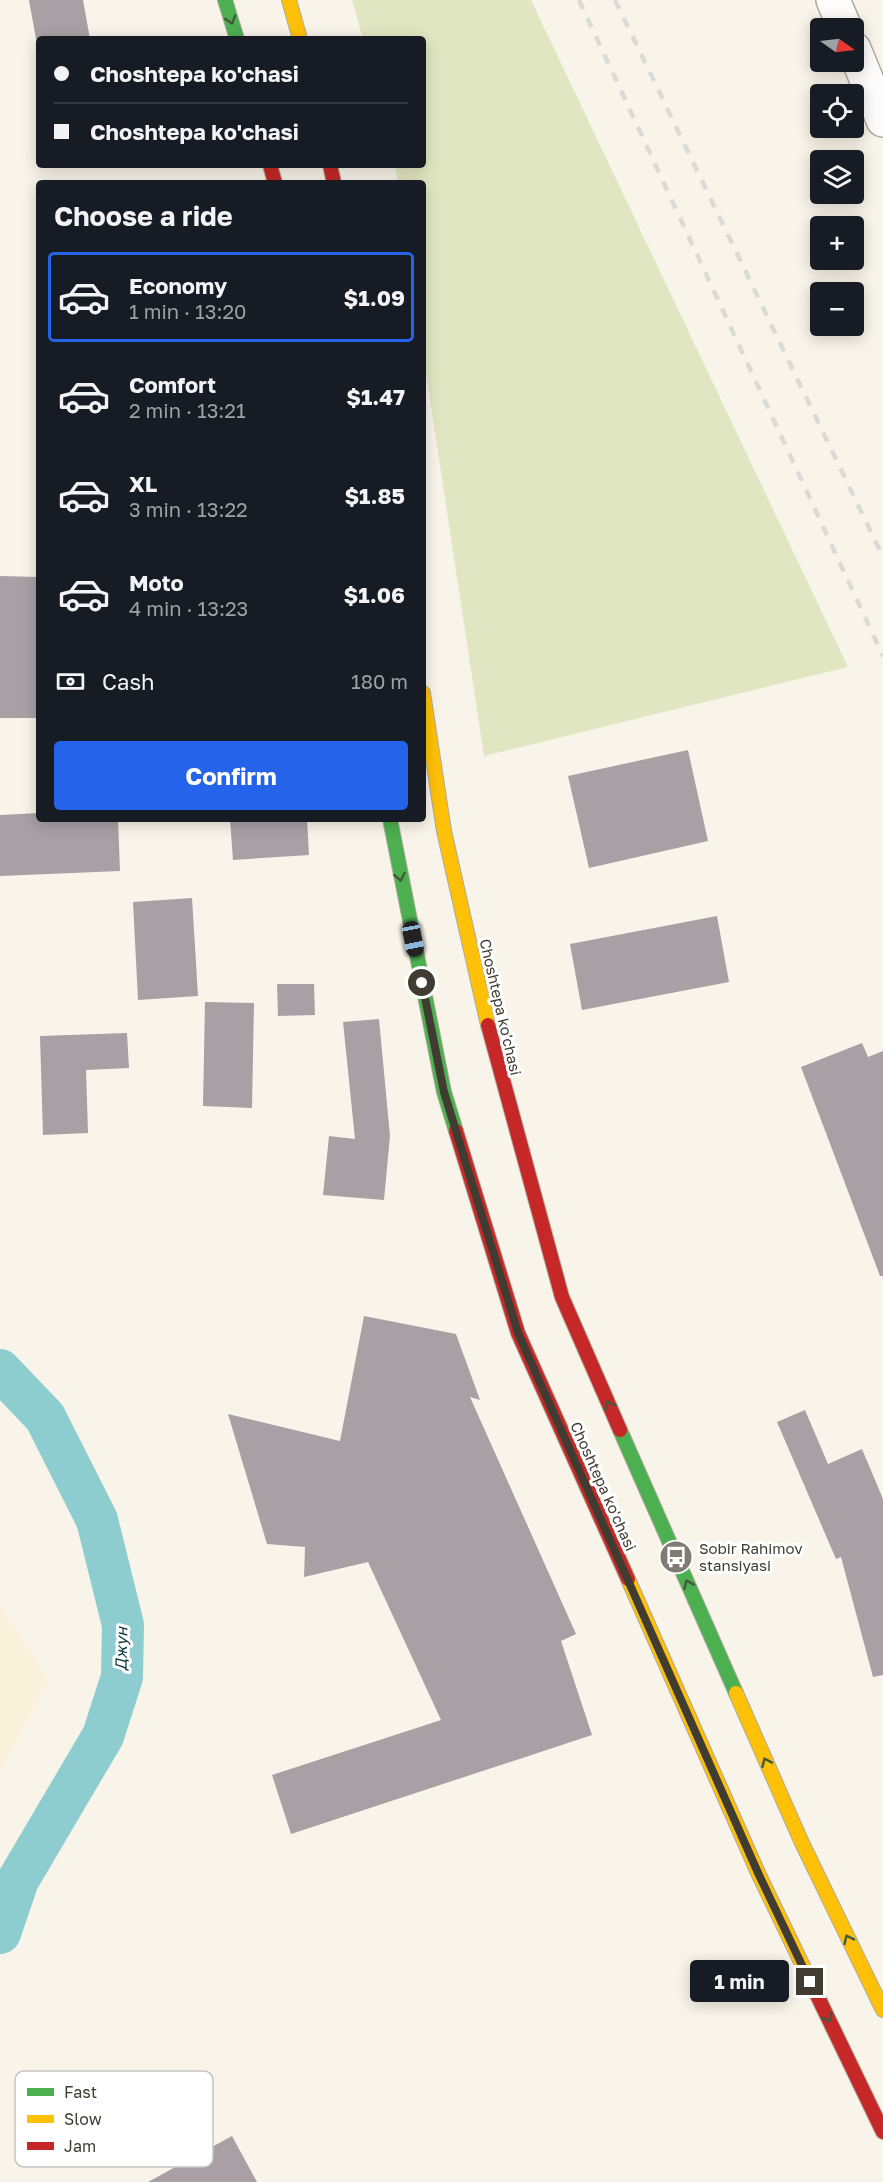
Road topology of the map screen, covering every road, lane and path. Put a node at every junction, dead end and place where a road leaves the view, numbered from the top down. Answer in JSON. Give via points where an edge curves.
{"nodes":[{"id":1,"x":225,"y":0,"type":"edge"},
{"id":2,"x":289,"y":0,"type":"edge"},
{"id":3,"x":833,"y":0,"type":"edge"},
{"id":4,"x":841,"y":18,"type":"edge"},
{"id":5,"x":236,"y":36,"type":"edge"},
{"id":6,"x":299,"y":36,"type":"edge"},
{"id":7,"x":863,"y":72,"type":"edge"},
{"id":8,"x":883,"y":120,"type":"edge"},
{"id":9,"x":426,"y":713,"type":"edge"},
{"id":10,"x":391,"y":822,"type":"edge"},
{"id":11,"x":883,"y":2010,"type":"edge"},
{"id":12,"x":883,"y":2133,"type":"edge"}],
"edges":[{"from":1,"to":5,"type":"main road","one_way":true},
{"from":2,"to":6,"type":"main road"},
{"from":3,"to":4,"type":"street"},
{"from":7,"to":8,"type":"street"},
{"from":11,"to":9,"type":"main road","name":"Choshtepa ko'chasi","one_way":true,"via":[[802,1843],[562,1297],[496,1065],[444,831]]},
{"from":10,"to":12,"type":"main road","name":"Choshtepa ko'chasi","one_way":true,"via":[[444,1092],[518,1333],[759,1875]]}]}
